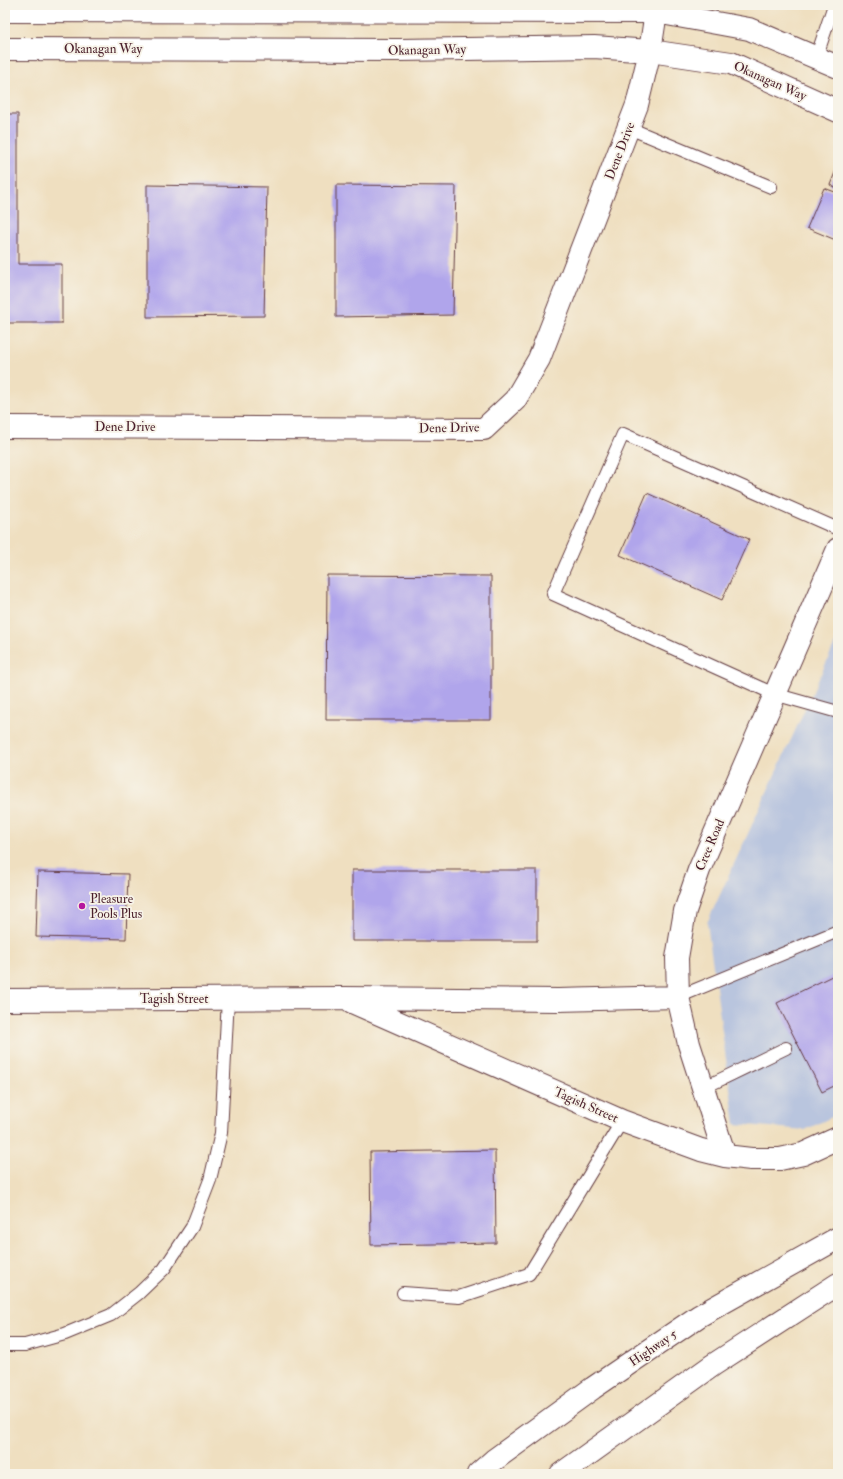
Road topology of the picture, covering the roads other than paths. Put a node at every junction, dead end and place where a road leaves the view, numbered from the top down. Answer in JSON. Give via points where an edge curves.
{"nodes":[{"id":1,"x":834,"y":5,"type":"edge"},
{"id":2,"x":5,"y":11,"type":"edge"},
{"id":3,"x":656,"y":12,"type":"junction"},
{"id":4,"x":5,"y":49,"type":"edge"},
{"id":5,"x":650,"y":51,"type":"junction"},
{"id":6,"x":816,"y":58,"type":"junction"},
{"id":7,"x":838,"y":68,"type":"edge"},
{"id":8,"x":838,"y":111,"type":"edge"},
{"id":9,"x":629,"y":128,"type":"junction"},
{"id":10,"x":771,"y":187,"type":"dead end"},
{"id":11,"x":5,"y":426,"type":"edge"},
{"id":12,"x":838,"y":529,"type":"edge"},
{"id":13,"x":838,"y":549,"type":"edge"},
{"id":14,"x":774,"y":694,"type":"junction"},
{"id":15,"x":838,"y":712,"type":"edge"},
{"id":16,"x":838,"y":931,"type":"edge"},
{"id":17,"x":678,"y":997,"type":"junction"},
{"id":18,"x":228,"y":998,"type":"junction"},
{"id":19,"x":344,"y":998,"type":"junction"},
{"id":20,"x":5,"y":1000,"type":"edge"},
{"id":21,"x":786,"y":1048,"type":"dead end"},
{"id":22,"x":703,"y":1088,"type":"junction"},
{"id":23,"x":622,"y":1121,"type":"junction"},
{"id":24,"x":838,"y":1138,"type":"edge"},
{"id":25,"x":725,"y":1156,"type":"junction"},
{"id":26,"x":838,"y":1238,"type":"edge"},
{"id":27,"x":838,"y":1284,"type":"edge"},
{"id":28,"x":403,"y":1293,"type":"dead end"},
{"id":29,"x":5,"y":1345,"type":"edge"},
{"id":30,"x":494,"y":1460,"type":"junction"},
{"id":31,"x":472,"y":1474,"type":"edge"},
{"id":32,"x":478,"y":1474,"type":"edge"},
{"id":33,"x":561,"y":1474,"type":"edge"}],
"edges":[{"from":1,"to":6,"type":"lane"},
{"from":2,"to":3,"type":"main road"},
{"from":3,"to":5,"type":"main road","name":"Dene Drive"},
{"from":3,"to":6,"type":"main road","via":[[749,29]]},
{"from":4,"to":5,"type":"main road","name":"Okanagan Way","via":[[594,48]]},
{"from":5,"to":8,"type":"main road","name":"Okanagan Way","via":[[731,63]]},
{"from":5,"to":9,"type":"main road","name":"Dene Drive","via":[[638,105]]},
{"from":6,"to":7,"type":"main road"},
{"from":9,"to":10,"type":"lane"},
{"from":9,"to":11,"type":"main road","name":"Dene Drive","via":[[539,359],[515,400],[484,429]]},
{"from":12,"to":14,"type":"lane","via":[[623,434],[553,594]]},
{"from":13,"to":14,"type":"main road","name":"Cree Road"},
{"from":14,"to":15,"type":"lane"},
{"from":14,"to":17,"type":"main road","name":"Cree Road","via":[[699,870],[685,911],[677,958]]},
{"from":16,"to":17,"type":"lane"},
{"from":17,"to":19,"type":"main road","name":"Tagish Street","via":[[558,1000]]},
{"from":17,"to":22,"type":"main road","name":"Cree Road"},
{"from":18,"to":19,"type":"main road","name":"Tagish Street"},
{"from":18,"to":20,"type":"main road","name":"Tagish Street"},
{"from":18,"to":29,"type":"lane","via":[[221,1133],[210,1180],[192,1226],[164,1268],[139,1293],[111,1315],[65,1334],[25,1345]]},
{"from":19,"to":23,"type":"main road","name":"Tagish Street"},
{"from":21,"to":22,"type":"lane"},
{"from":22,"to":25,"type":"main road","name":"Cree Road"},
{"from":23,"to":25,"type":"main road","name":"Tagish Street","via":[[701,1150]]},
{"from":23,"to":28,"type":"lane","via":[[529,1274],[459,1297]]},
{"from":24,"to":25,"type":"main road","name":"Tagish Street","via":[[803,1154],[780,1159]]},
{"from":26,"to":30,"type":"main road","name":"Highway 5","via":[[699,1316],[593,1388]]},
{"from":27,"to":33,"type":"main road","via":[[713,1365]]},
{"from":30,"to":31,"type":"main road"},
{"from":30,"to":32,"type":"main road","name":"Highway 5"}]}
